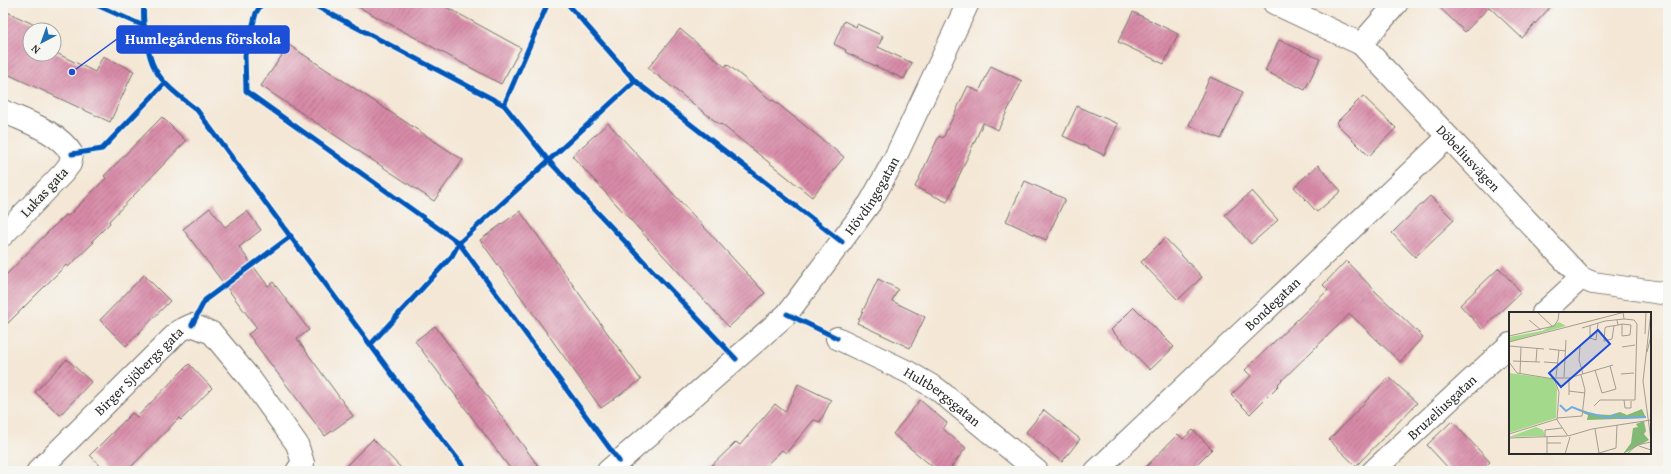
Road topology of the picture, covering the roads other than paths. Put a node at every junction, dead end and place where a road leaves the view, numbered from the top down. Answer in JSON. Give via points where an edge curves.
{"nodes":[{"id":1,"x":968,"y":3,"type":"edge"},
{"id":2,"x":1274,"y":3,"type":"edge"},
{"id":3,"x":1397,"y":3,"type":"edge"},
{"id":4,"x":1361,"y":44,"type":"junction"},
{"id":5,"x":3,"y":111,"type":"edge"},
{"id":6,"x":1448,"y":137,"type":"junction"},
{"id":7,"x":3,"y":235,"type":"edge"},
{"id":8,"x":1581,"y":278,"type":"junction"},
{"id":9,"x":1668,"y":294,"type":"edge"},
{"id":10,"x":1544,"y":312,"type":"edge"},
{"id":11,"x":836,"y":338,"type":"dead end"},
{"id":12,"x":1509,"y":345,"type":"edge"},
{"id":13,"x":38,"y":471,"type":"edge"},
{"id":14,"x":297,"y":471,"type":"edge"},
{"id":15,"x":608,"y":471,"type":"edge"},
{"id":16,"x":1037,"y":471,"type":"edge"},
{"id":17,"x":1096,"y":471,"type":"edge"},
{"id":18,"x":1373,"y":471,"type":"edge"}],
"edges":[{"from":1,"to":15,"type":"street","name":"Hövdingegatan","via":[[896,158],[870,203],[787,314]]},
{"from":2,"to":4,"type":"street","name":"Döbeliusvägen"},
{"from":3,"to":4,"type":"street"},
{"from":4,"to":6,"type":"street","name":"Döbeliusvägen"},
{"from":5,"to":7,"type":"street","name":"Lukas gata","via":[[54,136],[66,145],[72,154],[70,164],[63,173]]},
{"from":6,"to":8,"type":"street","name":"Döbeliusvägen"},
{"from":6,"to":17,"type":"street","name":"Bondegatan"},
{"from":8,"to":9,"type":"street","name":"Döbeliusvägen","via":[[1593,283]]},
{"from":8,"to":10,"type":"street"},
{"from":11,"to":16,"type":"street","name":"Hultbergsgatan","via":[[908,372],[937,389]]},
{"from":12,"to":18,"type":"street","name":"Bruzeliusgatan"},
{"from":13,"to":14,"type":"street","name":"Birger Sjöbergs gata","via":[[179,331],[192,325],[212,333],[251,380],[297,444],[303,463]]}]}
